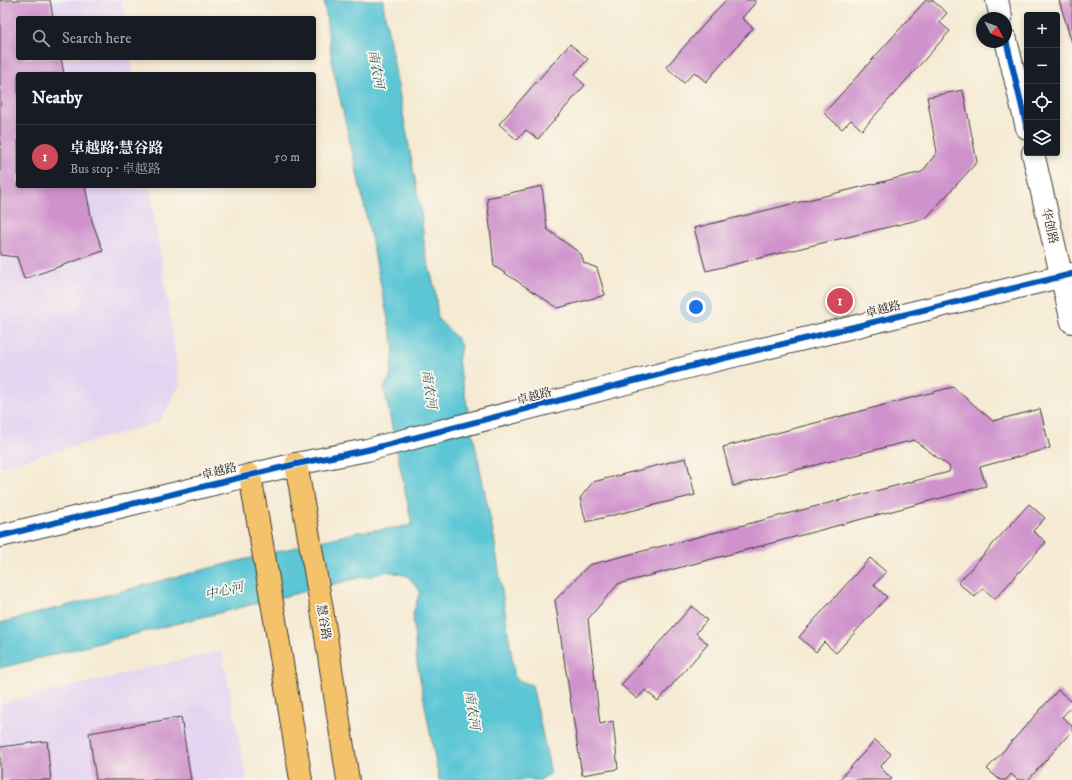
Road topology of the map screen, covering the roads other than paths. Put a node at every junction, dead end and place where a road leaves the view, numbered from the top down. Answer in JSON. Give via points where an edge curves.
{"nodes":[{"id":1,"x":996,"y":0,"type":"edge"},
{"id":2,"x":999,"y":12,"type":"edge"},
{"id":3,"x":1008,"y":48,"type":"edge"},
{"id":4,"x":1025,"y":120,"type":"edge"},
{"id":5,"x":1034,"y":156,"type":"edge"},
{"id":6,"x":1067,"y":275,"type":"edge"},
{"id":7,"x":1072,"y":322,"type":"edge"},
{"id":8,"x":296,"y":464,"type":"junction"},
{"id":9,"x":250,"y":475,"type":"junction"},
{"id":10,"x":0,"y":536,"type":"edge"},
{"id":11,"x":301,"y":780,"type":"edge"},
{"id":12,"x":348,"y":780,"type":"edge"}],
"edges":[{"from":1,"to":2,"type":"street"},
{"from":3,"to":4,"type":"street"},
{"from":5,"to":6,"type":"street","name":"华创路"},
{"from":6,"to":7,"type":"street","name":"华创路"},
{"from":6,"to":8,"type":"street","name":"卓越路","via":[[696,365],[367,450]]},
{"from":8,"to":9,"type":"street","name":"卓越路"},
{"from":8,"to":12,"type":"main road","name":"慧谷路"},
{"from":9,"to":10,"type":"street","name":"卓越路"},
{"from":9,"to":11,"type":"main road"}]}
